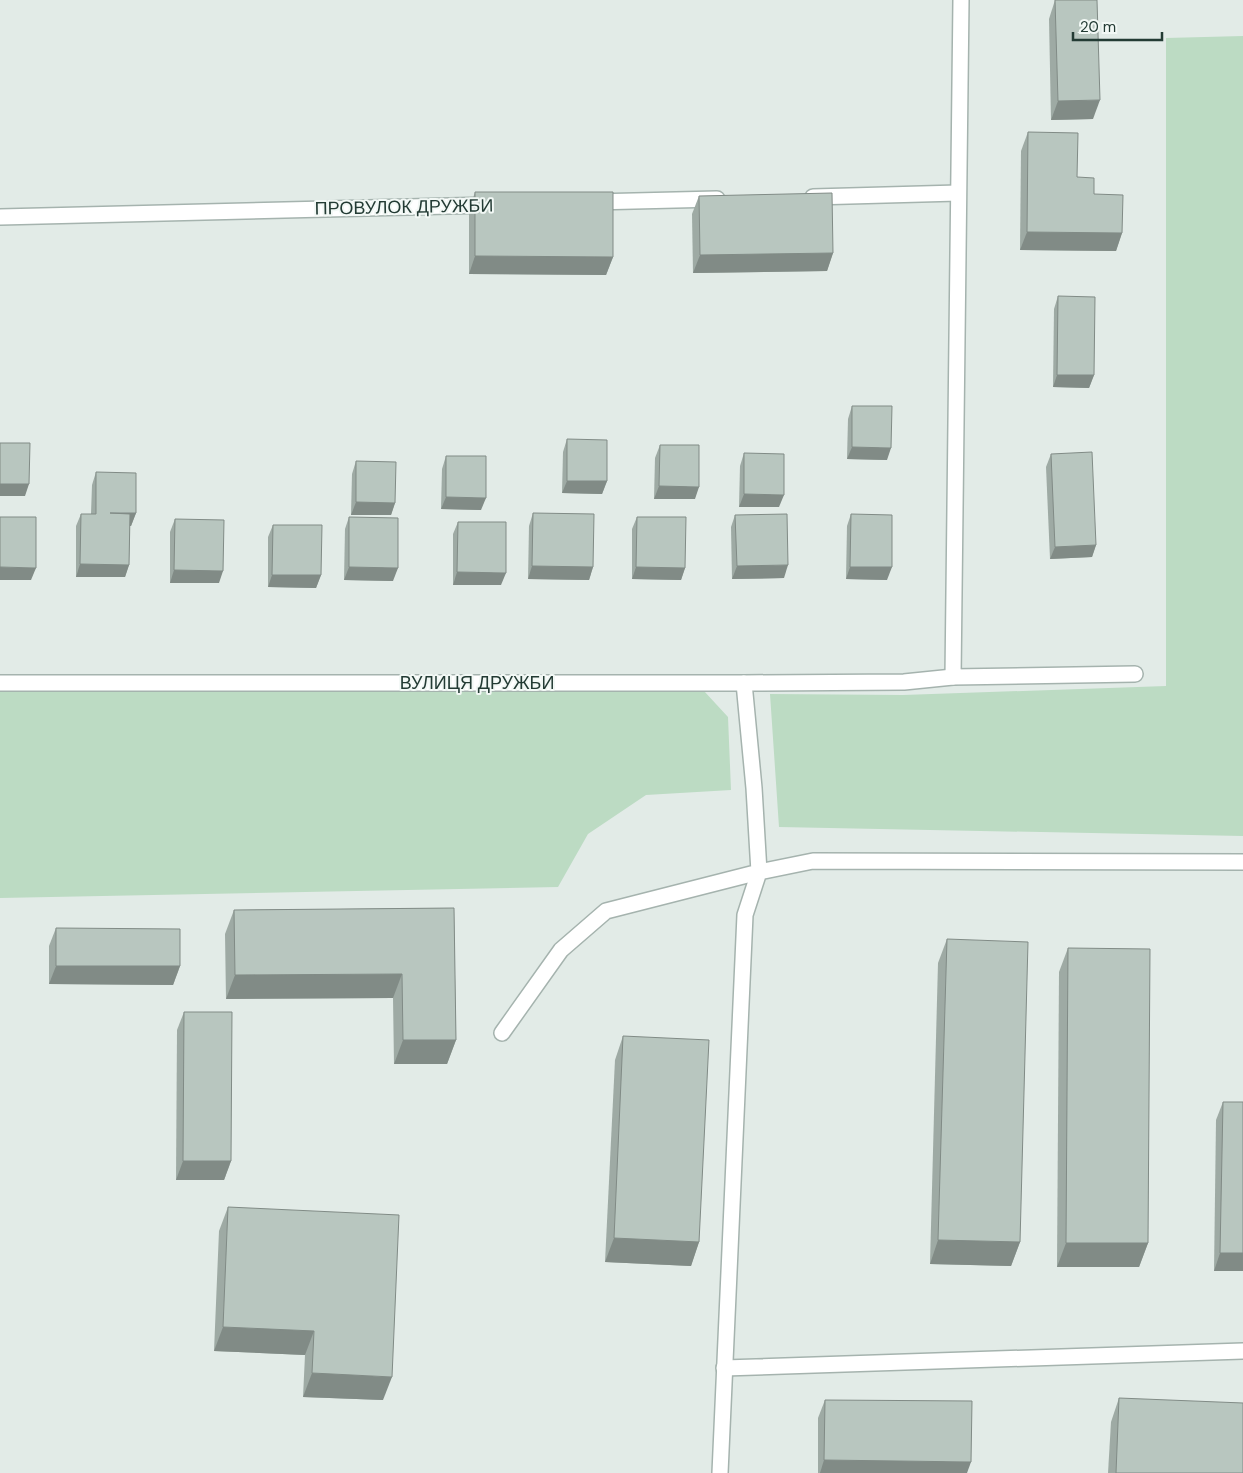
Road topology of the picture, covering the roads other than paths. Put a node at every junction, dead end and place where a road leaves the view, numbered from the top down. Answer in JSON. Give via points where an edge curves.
{"nodes":[{"id":1,"x":961,"y":0,"type":"edge"},
{"id":2,"x":958,"y":193,"type":"junction"},
{"id":3,"x":799,"y":197,"type":"edge"},
{"id":4,"x":729,"y":199,"type":"edge"},
{"id":5,"x":579,"y":202,"type":"edge"},
{"id":6,"x":509,"y":204,"type":"edge"},
{"id":7,"x":0,"y":217,"type":"edge"},
{"id":8,"x":1135,"y":674,"type":"dead end"},
{"id":9,"x":953,"y":677,"type":"junction"},
{"id":10,"x":0,"y":683,"type":"edge"},
{"id":11,"x":744,"y":684,"type":"junction"},
{"id":12,"x":1243,"y":862,"type":"edge"},
{"id":13,"x":759,"y":872,"type":"junction"},
{"id":14,"x":502,"y":1034,"type":"dead end"},
{"id":15,"x":1243,"y":1351,"type":"edge"},
{"id":16,"x":724,"y":1368,"type":"junction"},
{"id":17,"x":720,"y":1473,"type":"edge"}],
"edges":[{"from":1,"to":2,"type":"street"},
{"from":2,"to":3,"type":"street"},
{"from":2,"to":9,"type":"street"},
{"from":4,"to":5,"type":"street"},
{"from":6,"to":7,"type":"street","name":"ПРОВУЛОК ДРУЖБИ"},
{"from":8,"to":9,"type":"street","name":"ВУЛИЦЯ ДРУЖБИ"},
{"from":9,"to":11,"type":"street","name":"ВУЛИЦЯ ДРУЖБИ","via":[[904,682]]},
{"from":10,"to":11,"type":"street","name":"ВУЛИЦЯ ДРУЖБИ"},
{"from":11,"to":13,"type":"street"},
{"from":12,"to":13,"type":"street","via":[[812,861]]},
{"from":13,"to":14,"type":"street","via":[[606,911],[561,950]]},
{"from":13,"to":16,"type":"street","via":[[745,915]]},
{"from":15,"to":16,"type":"street"},
{"from":16,"to":17,"type":"street"}]}
